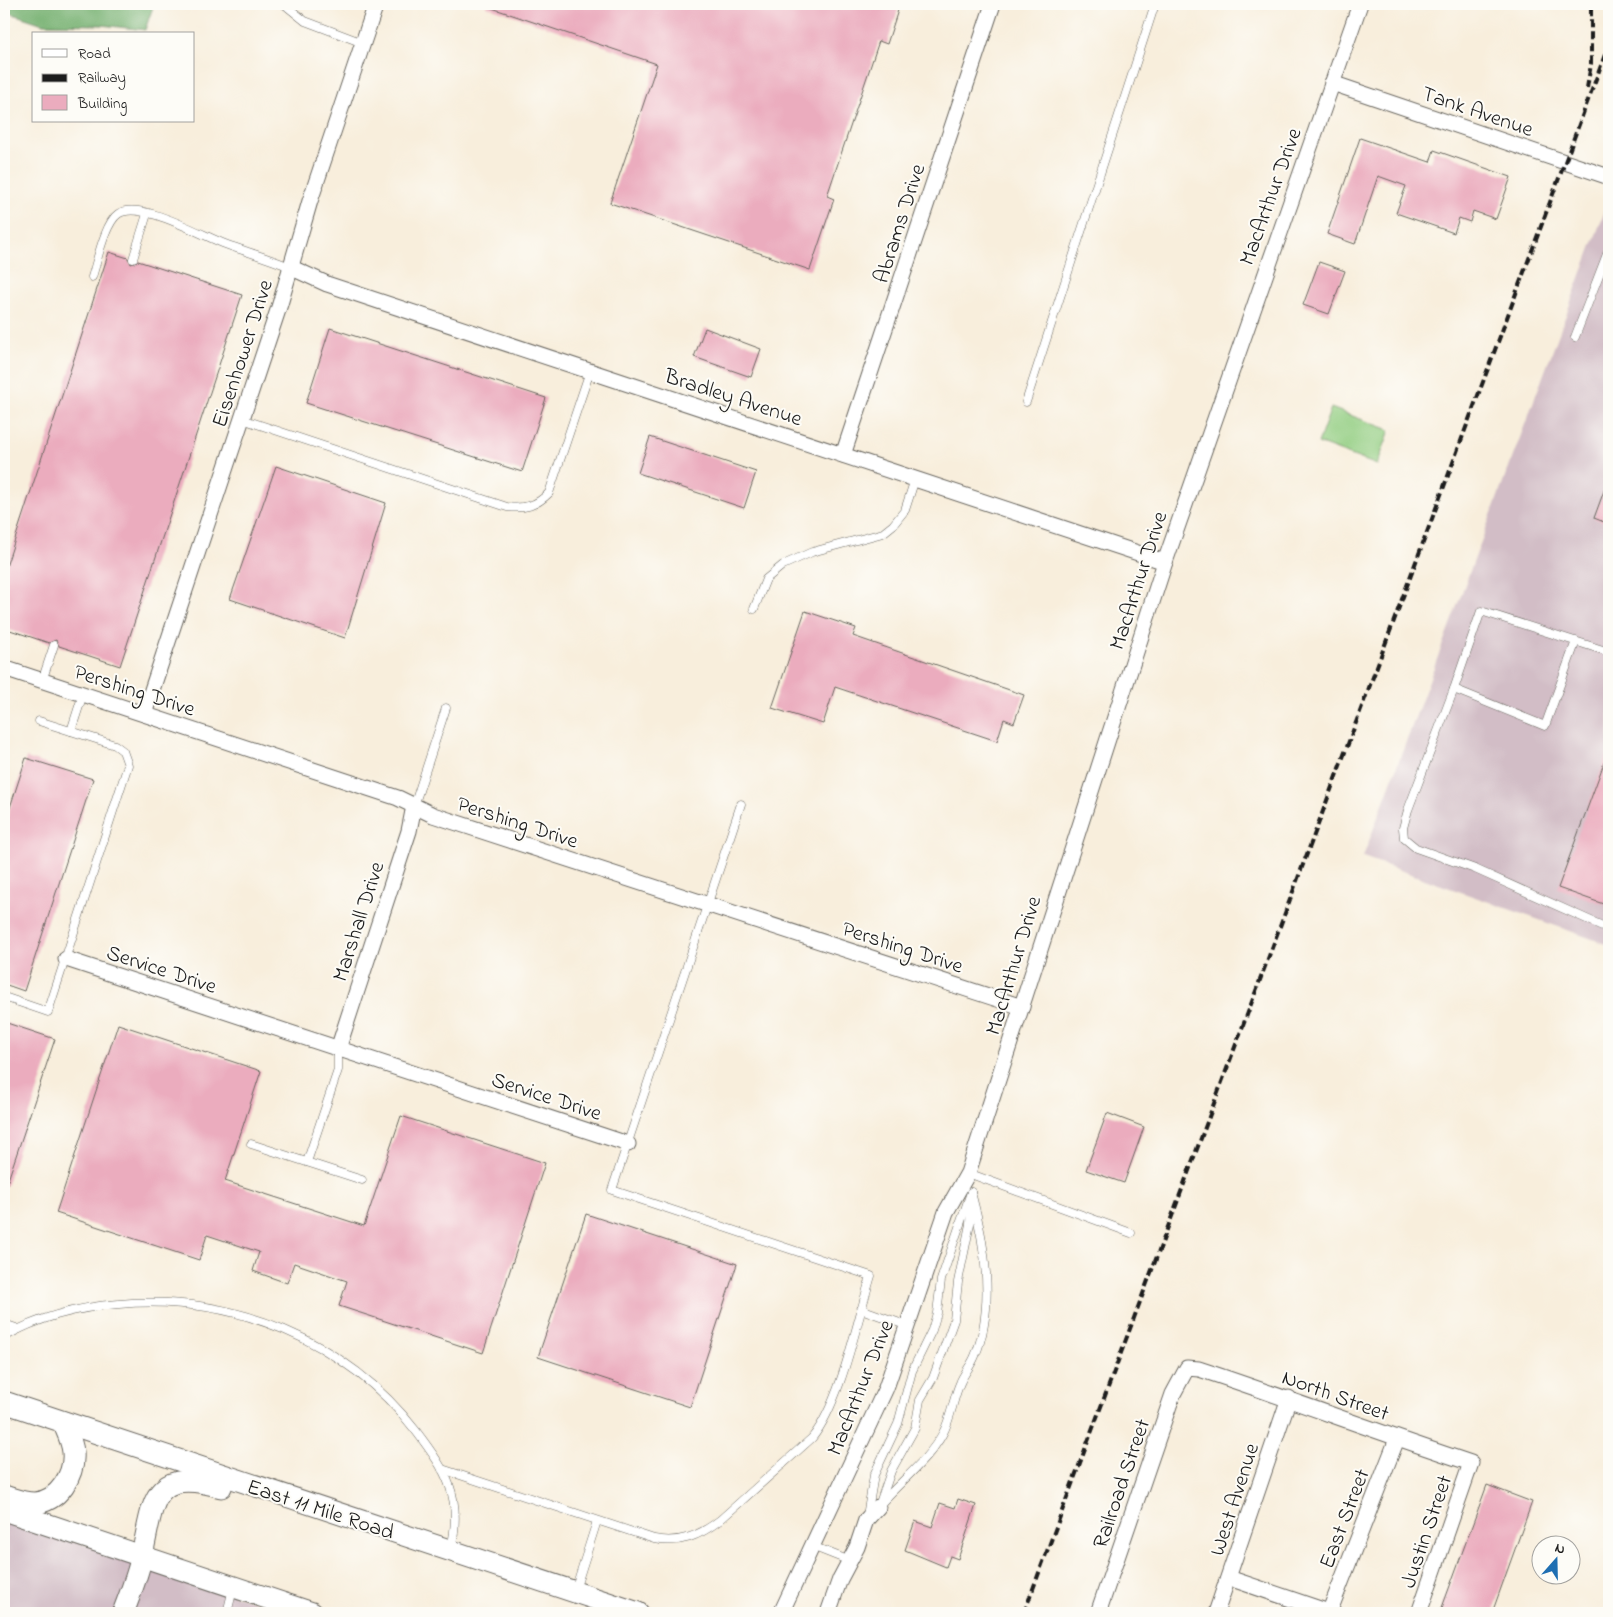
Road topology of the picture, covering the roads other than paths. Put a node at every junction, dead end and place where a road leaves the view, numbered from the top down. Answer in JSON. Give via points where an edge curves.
{"nodes":[{"id":1,"x":284,"y":4,"type":"edge"},
{"id":2,"x":376,"y":4,"type":"edge"},
{"id":3,"x":993,"y":4,"type":"edge"},
{"id":4,"x":1155,"y":4,"type":"edge"},
{"id":5,"x":1360,"y":4,"type":"edge"},
{"id":6,"x":363,"y":43,"type":"junction"},
{"id":7,"x":1332,"y":83,"type":"junction"},
{"id":8,"x":1609,"y":177,"type":"edge"},
{"id":9,"x":147,"y":214,"type":"junction"},
{"id":10,"x":1609,"y":249,"type":"edge"},
{"id":11,"x":133,"y":260,"type":"dead end"},
{"id":12,"x":290,"y":267,"type":"junction"},
{"id":13,"x":92,"y":277,"type":"dead end"},
{"id":14,"x":1575,"y":337,"type":"dead end"},
{"id":15,"x":590,"y":371,"type":"junction"},
{"id":16,"x":1026,"y":402,"type":"dead end"},
{"id":17,"x":242,"y":419,"type":"junction"},
{"id":18,"x":843,"y":455,"type":"junction"},
{"id":19,"x":915,"y":479,"type":"junction"},
{"id":20,"x":1165,"y":562,"type":"junction"},
{"id":21,"x":754,"y":609,"type":"dead end"},
{"id":22,"x":1576,"y":641,"type":"junction"},
{"id":23,"x":54,"y":645,"type":"dead end"},
{"id":24,"x":1609,"y":652,"type":"edge"},
{"id":25,"x":4,"y":668,"type":"edge"},
{"id":26,"x":42,"y":681,"type":"junction"},
{"id":27,"x":1454,"y":689,"type":"junction"},
{"id":28,"x":83,"y":694,"type":"junction"},
{"id":29,"x":446,"y":708,"type":"dead end"},
{"id":30,"x":144,"y":714,"type":"junction"},
{"id":31,"x":38,"y":721,"type":"dead end"},
{"id":32,"x":71,"y":731,"type":"junction"},
{"id":33,"x":740,"y":804,"type":"dead end"},
{"id":34,"x":414,"y":806,"type":"junction"},
{"id":35,"x":707,"y":905,"type":"junction"},
{"id":36,"x":1609,"y":929,"type":"edge"},
{"id":37,"x":66,"y":959,"type":"junction"},
{"id":38,"x":4,"y":997,"type":"edge"},
{"id":39,"x":1022,"y":1007,"type":"junction"},
{"id":40,"x":338,"y":1049,"type":"junction"},
{"id":41,"x":251,"y":1144,"type":"dead end"},
{"id":42,"x":628,"y":1144,"type":"junction"},
{"id":43,"x":307,"y":1162,"type":"junction"},
{"id":44,"x":968,"y":1173,"type":"junction"},
{"id":45,"x":362,"y":1180,"type":"dead end"},
{"id":46,"x":971,"y":1192,"type":"junction"},
{"id":47,"x":1131,"y":1233,"type":"dead end"},
{"id":48,"x":861,"y":1310,"type":"junction"},
{"id":49,"x":4,"y":1324,"type":"edge"},
{"id":50,"x":908,"y":1326,"type":"junction"},
{"id":51,"x":19,"y":1329,"type":"junction"},
{"id":52,"x":4,"y":1337,"type":"edge"},
{"id":53,"x":1187,"y":1368,"type":"joint"},
{"id":54,"x":1289,"y":1398,"type":"junction"},
{"id":55,"x":4,"y":1402,"type":"edge"},
{"id":56,"x":62,"y":1422,"type":"junction"},
{"id":57,"x":1397,"y":1439,"type":"junction"},
{"id":58,"x":1471,"y":1463,"type":"joint"},
{"id":59,"x":442,"y":1469,"type":"junction"},
{"id":60,"x":4,"y":1496,"type":"edge"},
{"id":61,"x":878,"y":1507,"type":"junction"},
{"id":62,"x":4,"y":1510,"type":"edge"},
{"id":63,"x":866,"y":1520,"type":"junction"},
{"id":64,"x":597,"y":1521,"type":"junction"},
{"id":65,"x":812,"y":1546,"type":"junction"},
{"id":66,"x":451,"y":1551,"type":"junction"},
{"id":67,"x":142,"y":1557,"type":"junction"},
{"id":68,"x":850,"y":1561,"type":"junction"},
{"id":69,"x":1229,"y":1578,"type":"junction"},
{"id":70,"x":233,"y":1587,"type":"junction"},
{"id":71,"x":574,"y":1592,"type":"junction"},
{"id":72,"x":1329,"y":1612,"type":"edge"},
{"id":73,"x":123,"y":1613,"type":"edge"},
{"id":74,"x":227,"y":1613,"type":"edge"},
{"id":75,"x":312,"y":1613,"type":"edge"},
{"id":76,"x":638,"y":1613,"type":"edge"},
{"id":77,"x":781,"y":1613,"type":"edge"},
{"id":78,"x":828,"y":1613,"type":"edge"},
{"id":79,"x":1098,"y":1613,"type":"edge"},
{"id":80,"x":1216,"y":1613,"type":"edge"},
{"id":81,"x":1419,"y":1613,"type":"edge"}],
"edges":[{"from":1,"to":6,"type":"lane","via":[[305,21]]},
{"from":2,"to":6,"type":"street","name":"Eisenhower Drive"},
{"from":3,"to":18,"type":"street","name":"Abrams Drive"},
{"from":4,"to":16,"type":"lane"},
{"from":5,"to":7,"type":"street","name":"MacArthur Drive"},
{"from":6,"to":12,"type":"street","name":"Eisenhower Drive"},
{"from":7,"to":8,"type":"street","name":"Tank Avenue"},
{"from":7,"to":20,"type":"street","name":"MacArthur Drive"},
{"from":9,"to":11,"type":"lane"},
{"from":9,"to":12,"type":"lane"},
{"from":9,"to":13,"type":"lane","via":[[127,210],[113,218]]},
{"from":10,"to":14,"type":"lane"},
{"from":12,"to":15,"type":"street","name":"Bradley Avenue","via":[[327,284]]},
{"from":12,"to":17,"type":"street","name":"Eisenhower Drive"},
{"from":15,"to":17,"type":"lane","via":[[549,493],[535,504],[522,508],[507,507]]},
{"from":15,"to":18,"type":"street","name":"Bradley Avenue"},
{"from":17,"to":30,"type":"street","name":"Eisenhower Drive"},
{"from":18,"to":19,"type":"street","name":"Bradley Avenue"},
{"from":19,"to":20,"type":"street","name":"Bradley Avenue"},
{"from":19,"to":21,"type":"lane","via":[[905,510],[893,526],[883,533],[790,561],[766,578]]},
{"from":20,"to":39,"type":"street","name":"MacArthur Drive"},
{"from":22,"to":24,"type":"lane"},
{"from":22,"to":27,"type":"lane","via":[[1481,611]]},
{"from":22,"to":27,"type":"lane","via":[[1545,726]]},
{"from":23,"to":26,"type":"lane"},
{"from":25,"to":26,"type":"street","name":"Pershing Drive"},
{"from":26,"to":28,"type":"street","name":"Pershing Drive"},
{"from":27,"to":36,"type":"lane","via":[[1408,810],[1404,838],[1416,848],[1475,869]]},
{"from":28,"to":30,"type":"street","name":"Pershing Drive"},
{"from":28,"to":32,"type":"lane"},
{"from":29,"to":34,"type":"lane"},
{"from":30,"to":34,"type":"street","name":"Pershing Drive"},
{"from":31,"to":32,"type":"lane"},
{"from":32,"to":37,"type":"lane","via":[[120,748],[128,765]]},
{"from":33,"to":35,"type":"lane"},
{"from":34,"to":35,"type":"street","name":"Pershing Drive","via":[[440,818]]},
{"from":34,"to":40,"type":"street","name":"Marshall Drive","via":[[409,831]]},
{"from":35,"to":39,"type":"street","name":"Pershing Drive"},
{"from":35,"to":42,"type":"lane"},
{"from":37,"to":38,"type":"lane","via":[[48,1012]]},
{"from":37,"to":40,"type":"street","name":"Service Drive"},
{"from":39,"to":44,"type":"street","name":"MacArthur Drive"},
{"from":40,"to":42,"type":"street","name":"Service Drive"},
{"from":40,"to":43,"type":"lane","via":[[338,1070]]},
{"from":41,"to":43,"type":"lane"},
{"from":42,"to":48,"type":"lane","via":[[612,1190],[871,1276]]},
{"from":43,"to":45,"type":"lane"},
{"from":44,"to":46,"type":"street","name":"MacArthur Drive"},
{"from":44,"to":47,"type":"lane"},
{"from":44,"to":50,"type":"street","name":"MacArthur Drive","via":[[946,1212]]},
{"from":46,"to":61,"type":"lane","via":[[970,1224],[954,1320],[933,1378],[920,1400],[915,1428],[891,1471]]},
{"from":46,"to":61,"type":"lane","via":[[980,1225],[984,1266],[986,1310],[980,1342],[975,1358],[960,1381],[943,1433]]},
{"from":46,"to":63,"type":"lane","via":[[940,1280],[932,1330],[912,1371],[898,1424],[874,1475]]},
{"from":48,"to":50,"type":"lane"},
{"from":48,"to":64,"type":"lane","via":[[823,1425],[720,1520],[694,1537],[667,1542]]},
{"from":49,"to":51,"type":"lane"},
{"from":50,"to":65,"type":"street","name":"MacArthur Drive","via":[[886,1388]]},
{"from":51,"to":52,"type":"lane"},
{"from":51,"to":59,"type":"lane","via":[[98,1305],[141,1302],[179,1302],[216,1307],[256,1318],[300,1336],[360,1375],[409,1422]]},
{"from":53,"to":54,"type":"street","name":"North Street"},
{"from":53,"to":79,"type":"street","name":"Railroad Street","via":[[1173,1394]]},
{"from":54,"to":57,"type":"street","name":"North Street"},
{"from":54,"to":69,"type":"street","name":"West Avenue"},
{"from":55,"to":56,"type":"main road","name":"East 11 Mile Road"},
{"from":56,"to":60,"type":"main road","via":[[73,1459],[70,1474],[62,1488],[50,1499],[35,1503]]},
{"from":56,"to":66,"type":"main road","name":"East 11 Mile Road"},
{"from":57,"to":58,"type":"street","name":"North Street"},
{"from":57,"to":72,"type":"street","name":"East Street"},
{"from":58,"to":81,"type":"street","name":"Justin Street"},
{"from":59,"to":64,"type":"lane"},
{"from":59,"to":66,"type":"lane","via":[[455,1504],[457,1524]]},
{"from":61,"to":63,"type":"street"},
{"from":62,"to":67,"type":"main road"},
{"from":63,"to":68,"type":"street"},
{"from":64,"to":71,"type":"lane"},
{"from":65,"to":68,"type":"lane"},
{"from":65,"to":77,"type":"street","name":"MacArthur Drive"},
{"from":66,"to":67,"type":"main road","via":[[393,1545],[221,1488],[183,1481],[168,1486],[155,1499]]},
{"from":66,"to":71,"type":"main road","name":"East 11 Mile Road"},
{"from":67,"to":70,"type":"main road"},
{"from":67,"to":73,"type":"main road"},
{"from":68,"to":78,"type":"street"},
{"from":69,"to":72,"type":"street"},
{"from":69,"to":80,"type":"street","name":"West Avenue"},
{"from":70,"to":74,"type":"lane"},
{"from":70,"to":75,"type":"main road"},
{"from":71,"to":76,"type":"main road","name":"East 11 Mile Road"}]}
